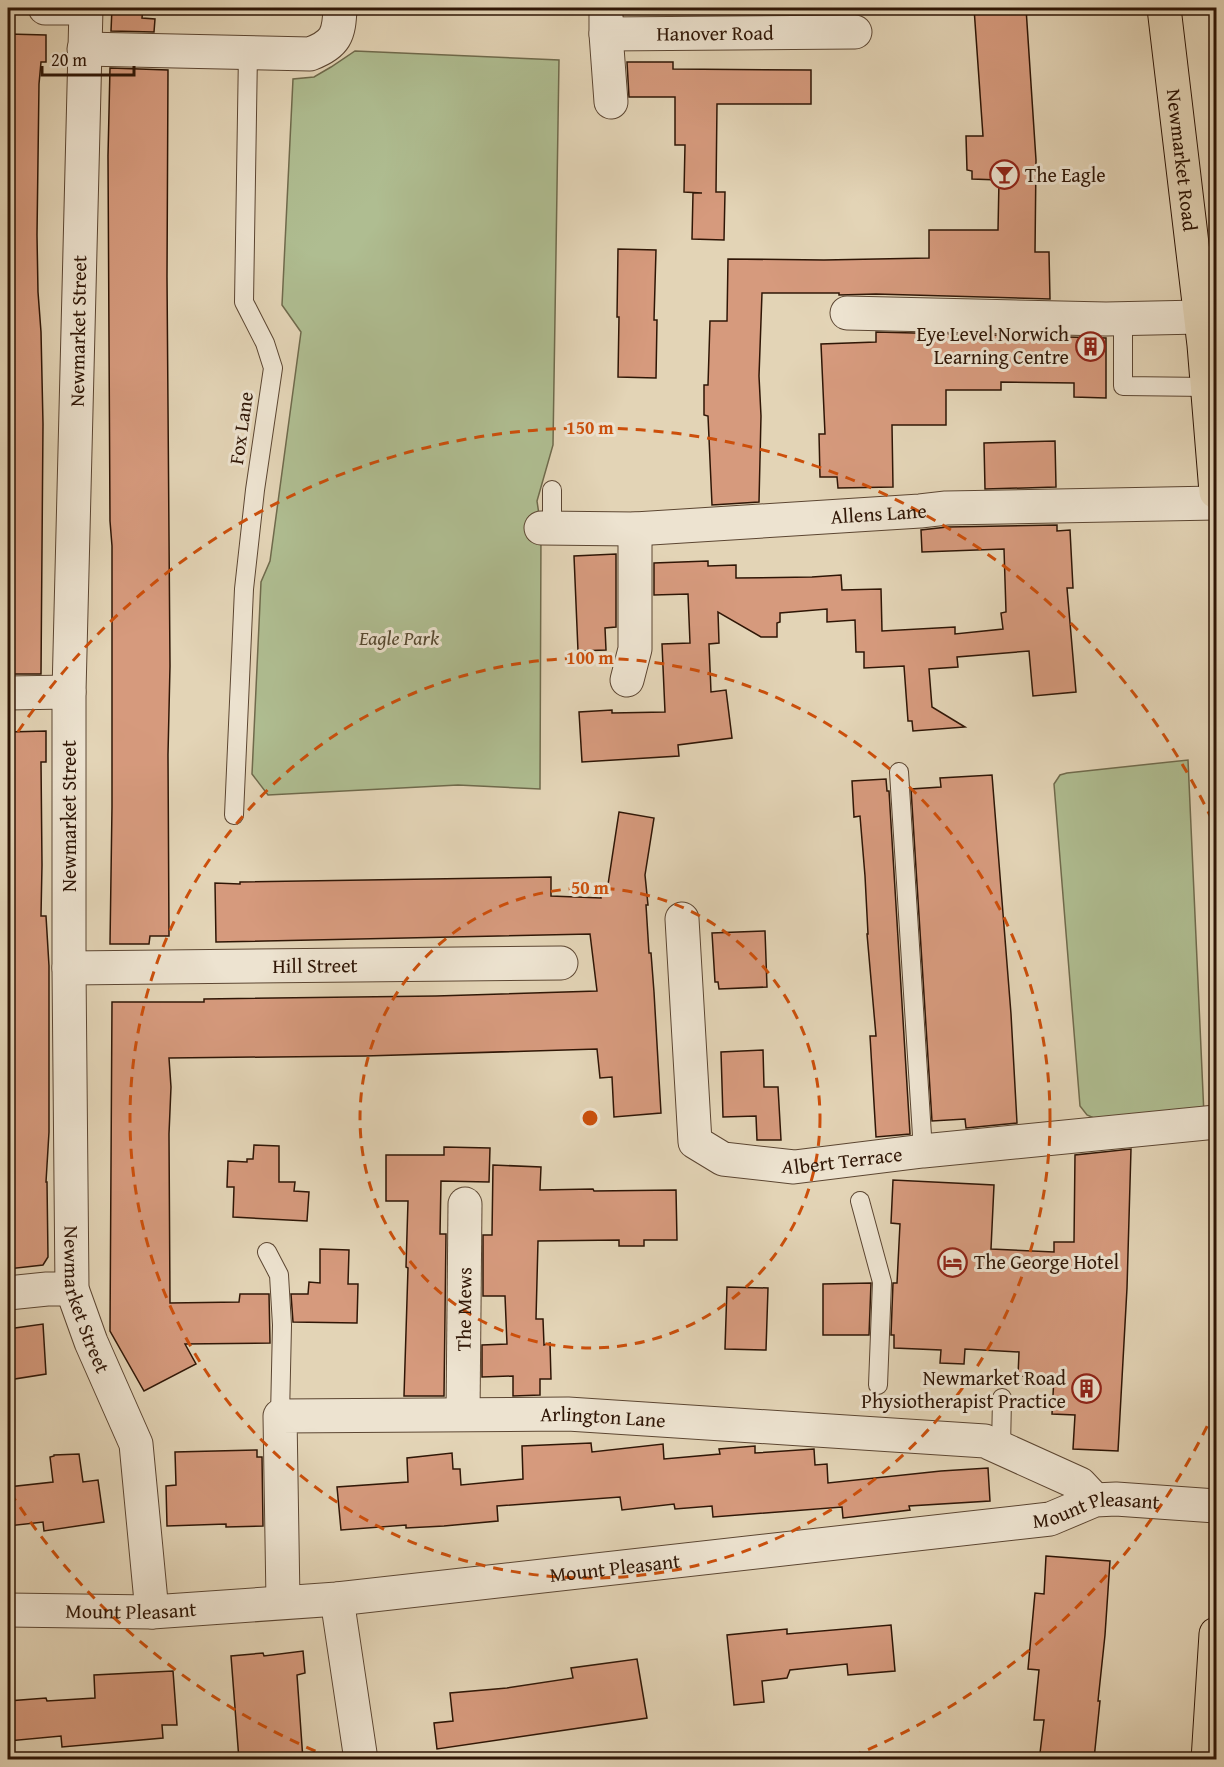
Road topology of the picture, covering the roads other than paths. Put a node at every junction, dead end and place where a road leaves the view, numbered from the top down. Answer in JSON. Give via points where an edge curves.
{"nodes":[{"id":1,"x":45,"y":8,"type":"edge"},
{"id":2,"x":86,"y":8,"type":"edge"},
{"id":3,"x":340,"y":8,"type":"edge"},
{"id":4,"x":1164,"y":8,"type":"edge"},
{"id":5,"x":606,"y":21,"type":"edge"},
{"id":6,"x":834,"y":24,"type":"edge"},
{"id":7,"x":84,"y":49,"type":"junction"},
{"id":8,"x":248,"y":52,"type":"junction"},
{"id":9,"x":611,"y":102,"type":"dead end"},
{"id":10,"x":847,"y":313,"type":"dead end"},
{"id":11,"x":1200,"y":317,"type":"junction"},
{"id":12,"x":1123,"y":319,"type":"junction"},
{"id":13,"x":1207,"y":387,"type":"junction"},
{"id":14,"x":552,"y":489,"type":"dead end"},
{"id":15,"x":1216,"y":492,"type":"edge"},
{"id":16,"x":1216,"y":503,"type":"edge"},
{"id":17,"x":546,"y":528,"type":"joint"},
{"id":18,"x":635,"y":529,"type":"junction"},
{"id":19,"x":627,"y":680,"type":"dead end"},
{"id":20,"x":69,"y":692,"type":"junction"},
{"id":21,"x":8,"y":693,"type":"edge"},
{"id":22,"x":899,"y":772,"type":"dead end"},
{"id":23,"x":234,"y":815,"type":"dead end"},
{"id":24,"x":682,"y":919,"type":"dead end"},
{"id":25,"x":561,"y":963,"type":"dead end"},
{"id":26,"x":69,"y":969,"type":"junction"},
{"id":27,"x":1216,"y":1122,"type":"edge"},
{"id":28,"x":923,"y":1151,"type":"junction"},
{"id":29,"x":860,"y":1201,"type":"dead end"},
{"id":30,"x":465,"y":1204,"type":"dead end"},
{"id":31,"x":267,"y":1252,"type":"dead end"},
{"id":32,"x":72,"y":1289,"type":"junction"},
{"id":33,"x":8,"y":1293,"type":"edge"},
{"id":34,"x":878,"y":1384,"type":"dead end"},
{"id":35,"x":1002,"y":1398,"type":"dead end"},
{"id":36,"x":464,"y":1414,"type":"junction"},
{"id":37,"x":280,"y":1416,"type":"junction"},
{"id":38,"x":1001,"y":1448,"type":"junction"},
{"id":39,"x":1095,"y":1500,"type":"junction"},
{"id":40,"x":1216,"y":1506,"type":"edge"},
{"id":41,"x":337,"y":1599,"type":"junction"},
{"id":42,"x":283,"y":1601,"type":"junction"},
{"id":43,"x":8,"y":1610,"type":"edge"},
{"id":44,"x":152,"y":1612,"type":"junction"},
{"id":45,"x":1216,"y":1634,"type":"edge"},
{"id":46,"x":361,"y":1760,"type":"edge"},
{"id":47,"x":1208,"y":1760,"type":"edge"}],
"edges":[{"from":1,"to":2,"type":"street"},
{"from":2,"to":7,"type":"street","name":"Newmarket Street"},
{"from":3,"to":8,"type":"street","via":[[335,36],[327,47],[310,54]]},
{"from":4,"to":11,"type":"main road","name":"Newmarket Road"},
{"from":5,"to":6,"type":"street","name":"Hanover Road"},
{"from":5,"to":9,"type":"street","name":"Hanover Road"},
{"from":7,"to":8,"type":"street"},
{"from":7,"to":20,"type":"street","name":"Newmarket Street"},
{"from":8,"to":23,"type":"lane","name":"Fox Lane","via":[[244,302],[273,368],[244,589]]},
{"from":10,"to":12,"type":"street"},
{"from":11,"to":12,"type":"street"},
{"from":11,"to":13,"type":"main road","name":"Newmarket Road"},
{"from":12,"to":13,"type":"lane","via":[[1123,386]]},
{"from":13,"to":15,"type":"main road","name":"Newmarket Road"},
{"from":14,"to":17,"type":"lane"},
{"from":16,"to":18,"type":"street","name":"Allens Lane","via":[[946,508]]},
{"from":17,"to":18,"type":"street","name":"Allens Lane"},
{"from":18,"to":19,"type":"street","via":[[635,649]]},
{"from":20,"to":21,"type":"street"},
{"from":20,"to":26,"type":"street","name":"Newmarket Street"},
{"from":22,"to":28,"type":"lane"},
{"from":24,"to":28,"type":"street","name":"Albert Terrace","via":[[695,1142],[723,1159],[794,1167]]},
{"from":25,"to":26,"type":"street","name":"Hill Street"},
{"from":26,"to":32,"type":"street","name":"Newmarket Street"},
{"from":27,"to":28,"type":"street","name":"Albert Terrace"},
{"from":29,"to":34,"type":"lane","via":[[882,1282]]},
{"from":30,"to":36,"type":"street","name":"The Mews"},
{"from":31,"to":37,"type":"lane","via":[[279,1275]]},
{"from":32,"to":33,"type":"street"},
{"from":32,"to":44,"type":"street","name":"Newmarket Street","via":[[136,1444]]},
{"from":35,"to":38,"type":"lane"},
{"from":36,"to":37,"type":"street","name":"Arlington Lane"},
{"from":36,"to":38,"type":"street","name":"Arlington Lane","via":[[568,1414],[985,1441]]},
{"from":37,"to":42,"type":"street"},
{"from":38,"to":39,"type":"street","name":"Arlington Lane","via":[[1080,1484]]},
{"from":39,"to":40,"type":"street","name":"Mount Pleasant"},
{"from":39,"to":41,"type":"street","name":"Mount Pleasant","via":[[1050,1519]]},
{"from":41,"to":42,"type":"street","name":"Mount Pleasant"},
{"from":41,"to":46,"type":"street"},
{"from":42,"to":44,"type":"street","name":"Mount Pleasant"},
{"from":43,"to":44,"type":"street","name":"Mount Pleasant"},
{"from":45,"to":47,"type":"main road"}]}
